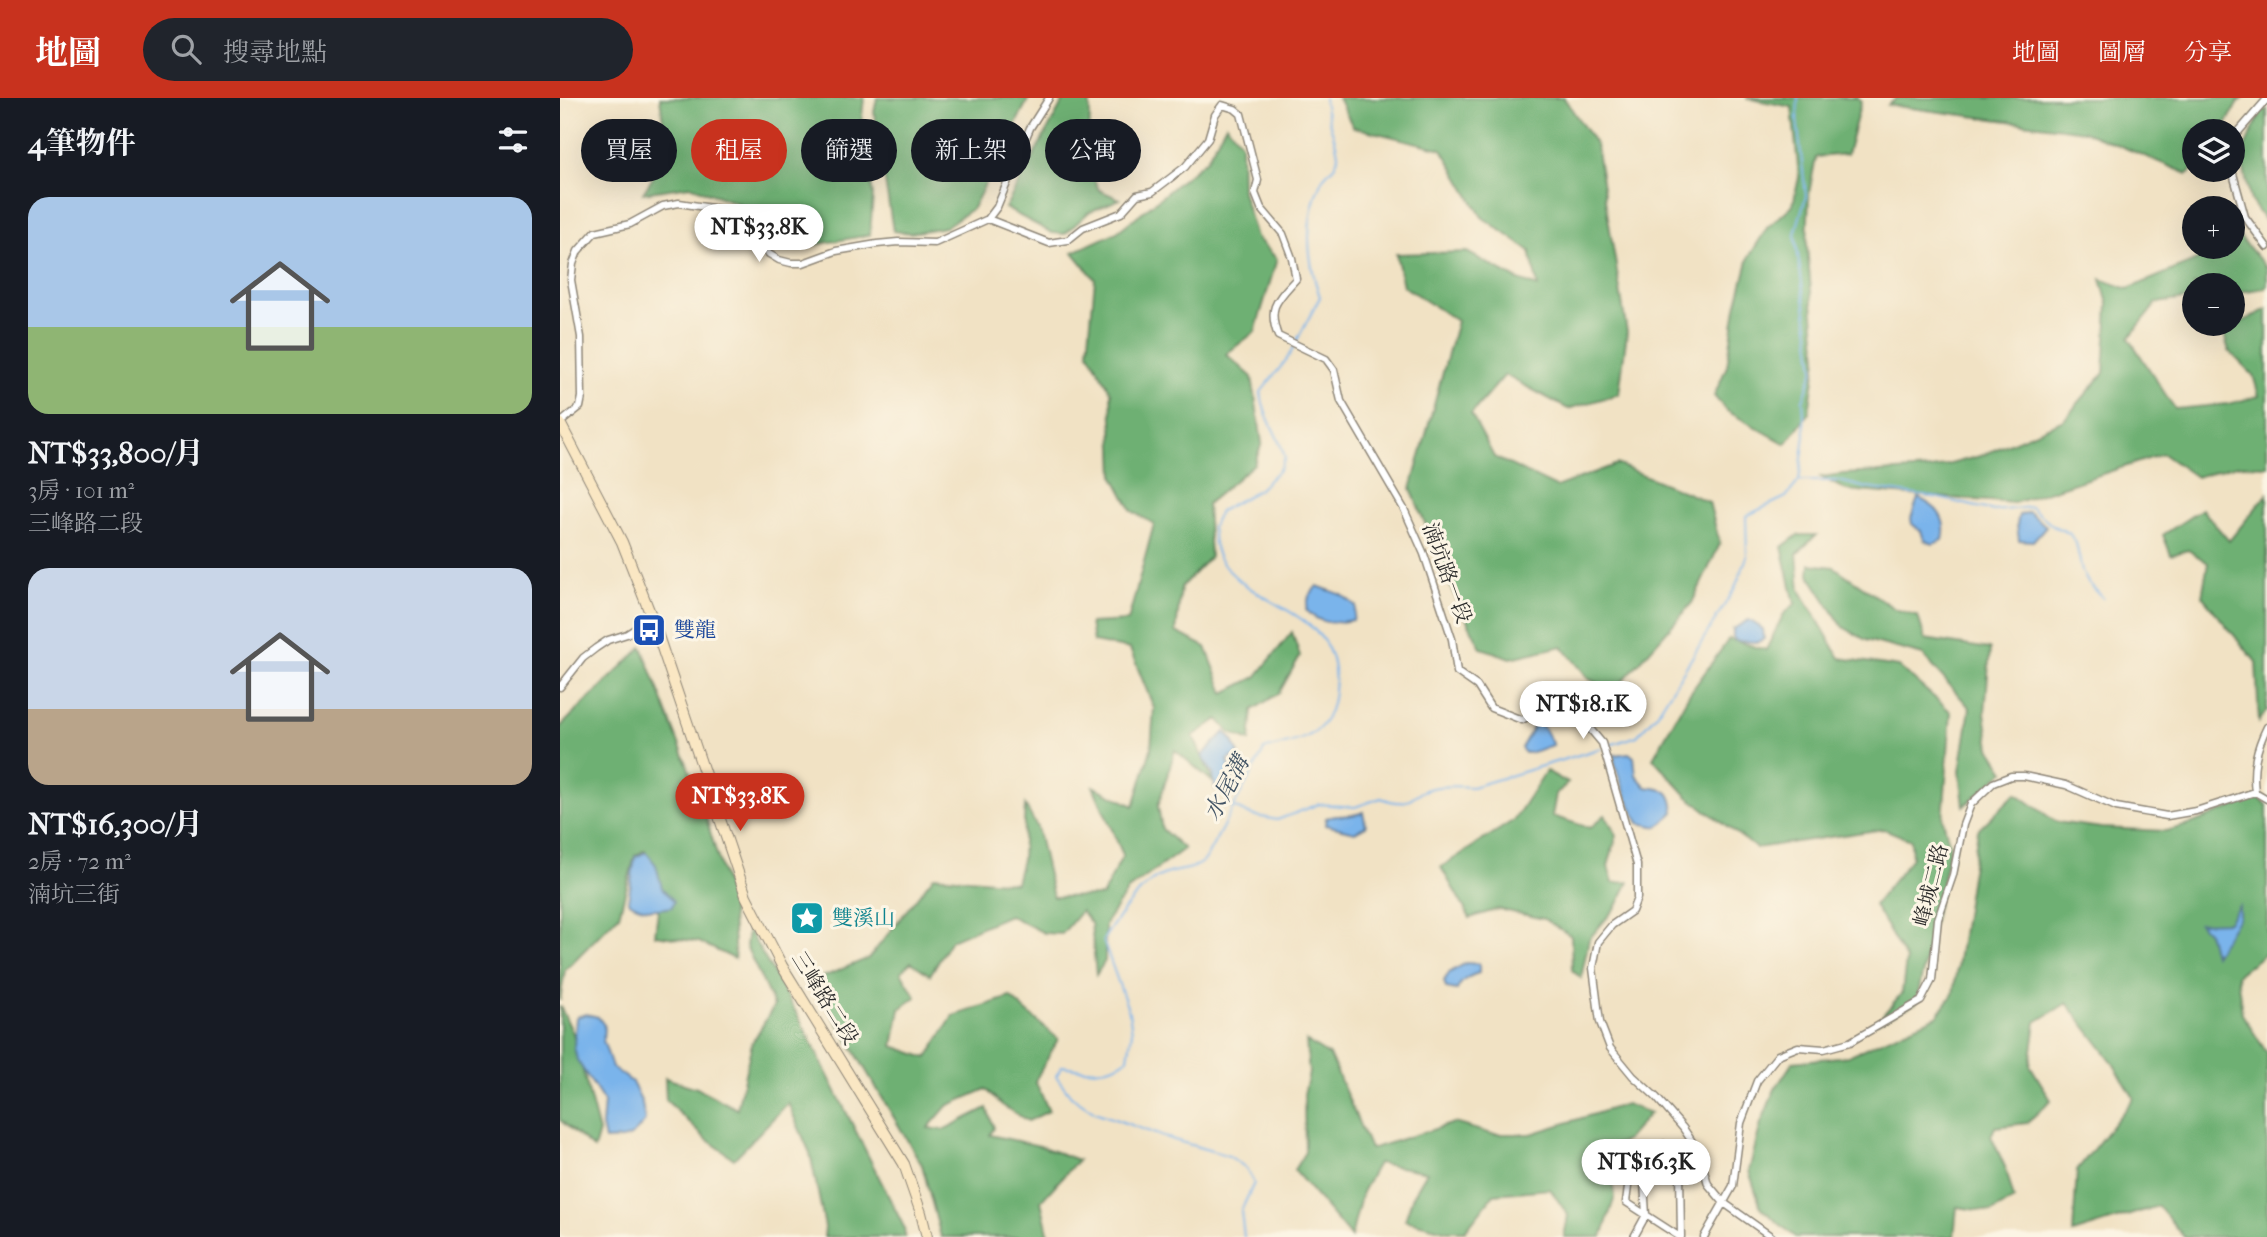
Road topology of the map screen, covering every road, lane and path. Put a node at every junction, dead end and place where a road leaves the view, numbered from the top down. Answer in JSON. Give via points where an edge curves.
{"nodes":[{"id":1,"x":1049,"y":98,"type":"edge"},
{"id":2,"x":2267,"y":99,"type":"edge"},
{"id":3,"x":2245,"y":124,"type":"edge"},
{"id":4,"x":2235,"y":182,"type":"edge"},
{"id":5,"x":988,"y":219,"type":"junction"},
{"id":6,"x":2267,"y":247,"type":"edge"},
{"id":7,"x":560,"y":423,"type":"edge"},
{"id":8,"x":652,"y":618,"type":"junction"},
{"id":9,"x":560,"y":688,"type":"edge"},
{"id":10,"x":2267,"y":727,"type":"edge"},
{"id":11,"x":2255,"y":792,"type":"junction"},
{"id":12,"x":2267,"y":799,"type":"edge"},
{"id":13,"x":1664,"y":1144,"type":"dead end"},
{"id":14,"x":1655,"y":1151,"type":"dead end"},
{"id":15,"x":1626,"y":1157,"type":"dead end"},
{"id":16,"x":1724,"y":1203,"type":"junction"},
{"id":17,"x":1646,"y":1216,"type":"junction"},
{"id":18,"x":927,"y":1237,"type":"edge"},
{"id":19,"x":1634,"y":1237,"type":"edge"},
{"id":20,"x":1680,"y":1237,"type":"edge"},
{"id":21,"x":1704,"y":1237,"type":"edge"},
{"id":22,"x":1772,"y":1237,"type":"edge"}],
"edges":[{"from":1,"to":5,"type":"street"},
{"from":2,"to":3,"type":"street"},
{"from":4,"to":6,"type":"street","via":[[2245,217]]},
{"from":5,"to":7,"type":"street","via":[[935,243],[877,244],[803,263],[779,261],[735,215],[701,206],[663,206],[630,224],[595,232],[578,251],[571,281],[581,337],[582,397],[580,407]]},
{"from":5,"to":16,"type":"street","name":"湳坑路一段","via":[[1049,243],[1068,240],[1083,228],[1121,213],[1137,195],[1171,180],[1208,139],[1223,105],[1241,114],[1258,180],[1255,193],[1261,208],[1283,234],[1296,279],[1275,302],[1273,323],[1278,336],[1326,359],[1334,370],[1341,401],[1404,509],[1424,554],[1452,639],[1457,672],[1477,686],[1491,708],[1522,720],[1563,705],[1575,711],[1602,743],[1637,864],[1637,898],[1632,911],[1598,942],[1593,968],[1600,1022],[1610,1048],[1683,1128],[1699,1152],[1707,1184]]},
{"from":7,"to":8,"type":"street","name":"三峰路二段","via":[[622,542]]},
{"from":8,"to":9,"type":"street","via":[[596,648]]},
{"from":8,"to":18,"type":"street","name":"三峰路二段","via":[[746,896],[782,966],[904,1164]]},
{"from":10,"to":11,"type":"street","via":[[2252,771]]},
{"from":11,"to":12,"type":"street"},
{"from":11,"to":16,"type":"street","name":"峰城二路","via":[[2167,816],[2116,807],[2066,785],[2024,776],[1993,783],[1971,804],[1963,825],[1938,919],[1932,980],[1921,1001],[1850,1042],[1824,1049],[1798,1047],[1778,1055],[1757,1081],[1741,1124],[1733,1186]]},
{"from":13,"to":20,"type":"street","via":[[1680,1172]]},
{"from":14,"to":17,"type":"street","via":[[1645,1156],[1643,1165]]},
{"from":15,"to":17,"type":"street","via":[[1630,1171],[1626,1202]]},
{"from":16,"to":21,"type":"street","name":"峰城二路"},
{"from":16,"to":22,"type":"street","name":"湳坑路一段"},
{"from":17,"to":19,"type":"street"},
{"from":17,"to":20,"type":"street"}]}
